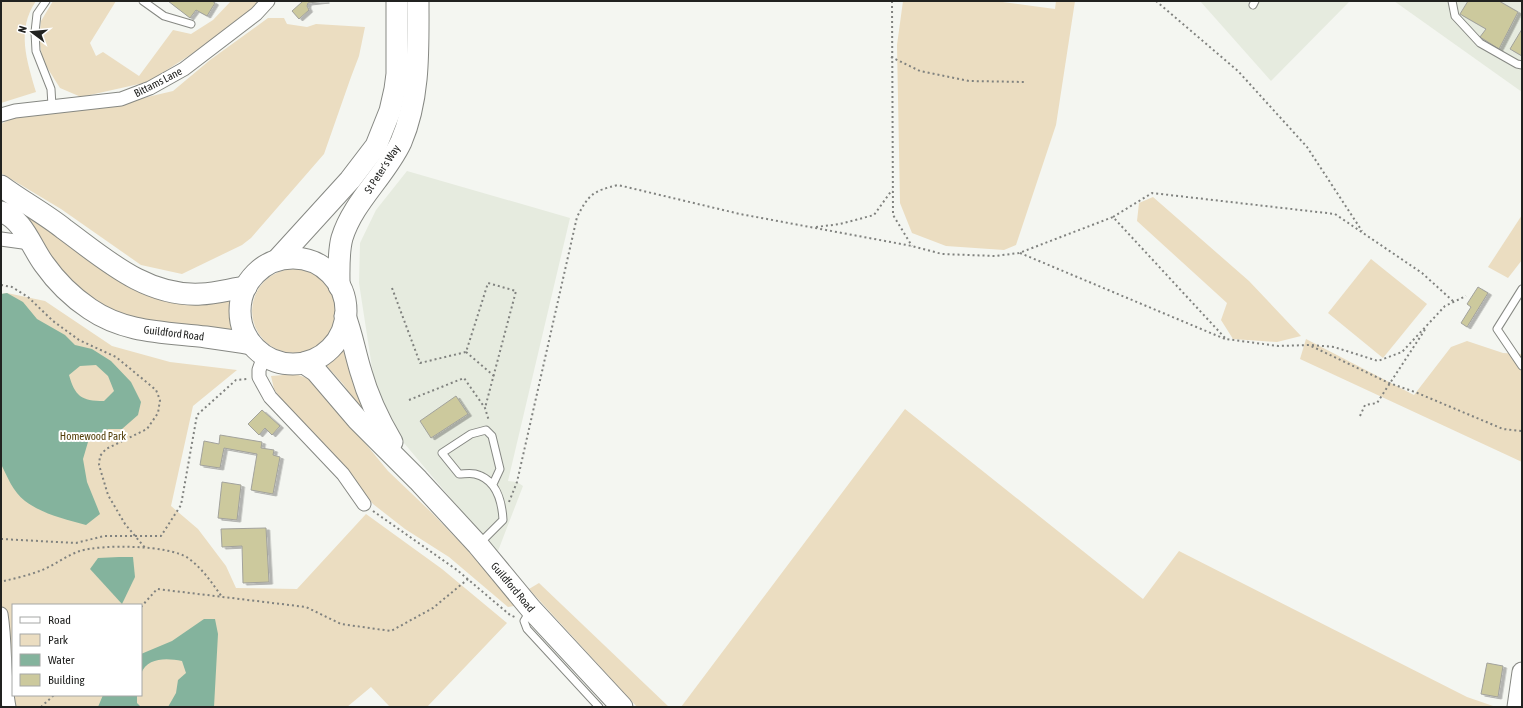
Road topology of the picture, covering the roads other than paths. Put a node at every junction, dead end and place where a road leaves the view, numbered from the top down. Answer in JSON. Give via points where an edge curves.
{"nodes":[{"id":1,"x":46,"y":1,"type":"edge"},
{"id":2,"x":143,"y":1,"type":"edge"},
{"id":3,"x":268,"y":1,"type":"edge"},
{"id":4,"x":397,"y":1,"type":"edge"},
{"id":5,"x":418,"y":1,"type":"edge"},
{"id":6,"x":1452,"y":1,"type":"edge"},
{"id":7,"x":190,"y":24,"type":"dead end"},
{"id":8,"x":1522,"y":65,"type":"edge"},
{"id":9,"x":52,"y":103,"type":"junction"},
{"id":10,"x":1,"y":115,"type":"edge"},
{"id":11,"x":1,"y":186,"type":"edge"},
{"id":12,"x":1,"y":212,"type":"edge"},
{"id":13,"x":1,"y":239,"type":"edge"},
{"id":14,"x":30,"y":243,"type":"junction"},
{"id":15,"x":278,"y":259,"type":"junction"},
{"id":16,"x":339,"y":286,"type":"junction"},
{"id":17,"x":246,"y":287,"type":"junction"},
{"id":18,"x":1522,"y":289,"type":"edge"},
{"id":19,"x":345,"y":316,"type":"junction"},
{"id":20,"x":258,"y":350,"type":"junction"},
{"id":21,"x":304,"y":363,"type":"junction"},
{"id":22,"x":1522,"y":366,"type":"edge"},
{"id":23,"x":405,"y":465,"type":"junction"},
{"id":24,"x":493,"y":484,"type":"junction"},
{"id":25,"x":364,"y":504,"type":"road end"},
{"id":26,"x":478,"y":544,"type":"junction"},
{"id":27,"x":1,"y":614,"type":"edge"},
{"id":28,"x":528,"y":615,"type":"junction"},
{"id":29,"x":1522,"y":672,"type":"edge"},
{"id":30,"x":1520,"y":698,"type":"edge"},
{"id":31,"x":8,"y":707,"type":"edge"},
{"id":32,"x":599,"y":707,"type":"edge"},
{"id":33,"x":622,"y":707,"type":"edge"}],
"edges":[{"from":1,"to":9,"type":"lane","via":[[37,14],[36,51],[51,90]]},
{"from":2,"to":7,"type":"lane","via":[[164,16]]},
{"from":3,"to":9,"type":"street","name":"Bittams Lane","via":[[256,14],[184,69],[150,88],[122,99]]},
{"from":4,"to":15,"type":"main road","name":"St Peter's Way","via":[[395,89],[390,111],[376,146],[350,180]]},
{"from":5,"to":16,"type":"main road","name":"St Peter's Way","via":[[416,84],[412,107],[395,152],[346,227],[340,246]]},
{"from":6,"to":8,"type":"lane","via":[[1455,16],[1480,43]]},
{"from":9,"to":10,"type":"street","name":"Bittams Lane"},
{"from":11,"to":17,"type":"main road","via":[[107,262],[157,288],[201,294]]},
{"from":12,"to":14,"type":"main road","name":"Guildford Road","via":[[16,221]]},
{"from":13,"to":14,"type":"street"},
{"from":14,"to":20,"type":"main road","name":"Guildford Road","via":[[62,286],[90,309],[122,326],[156,333],[205,337]]},
{"from":15,"to":16,"type":"main road","via":[[310,262],[332,276]]},
{"from":15,"to":17,"type":"main road","via":[[258,273]]},
{"from":16,"to":19,"type":"main road","via":[[343,295]]},
{"from":17,"to":20,"type":"main road","via":[[240,310],[243,328]]},
{"from":18,"to":22,"type":"lane","via":[[1497,329]]},
{"from":19,"to":21,"type":"main road","via":[[334,345],[317,358]]},
{"from":19,"to":23,"type":"main road","name":"Guildford Road","via":[[377,417]]},
{"from":20,"to":21,"type":"main road","via":[[287,364]]},
{"from":20,"to":25,"type":"street","via":[[259,377],[270,397],[343,474]]},
{"from":21,"to":23,"type":"main road","name":"Guildford Road","via":[[316,371],[357,419]]},
{"from":23,"to":26,"type":"main road","name":"Guildford Road"},
{"from":24,"to":24,"type":"lane","via":[[475,474],[459,474],[442,453],[472,434],[486,430],[492,436],[500,469]]},
{"from":24,"to":26,"type":"lane","via":[[502,504],[503,520]]},
{"from":26,"to":28,"type":"main road","name":"Guildford Road"},
{"from":27,"to":31,"type":"street","via":[[5,638]]},
{"from":28,"to":32,"type":"lane","name":"Guildford Road","via":[[527,629]]},
{"from":28,"to":33,"type":"main road","name":"Guildford Road"},
{"from":29,"to":30,"type":"main road"}]}
